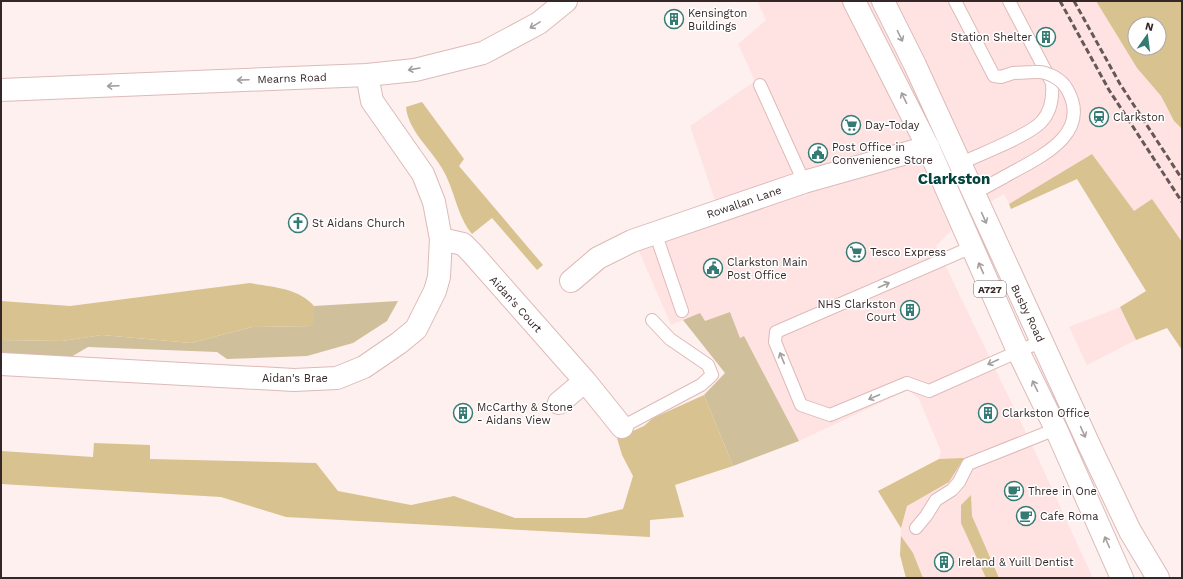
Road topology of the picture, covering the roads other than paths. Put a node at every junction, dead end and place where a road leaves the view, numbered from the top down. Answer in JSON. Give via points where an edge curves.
{"nodes":[{"id":1,"x":566,"y":1,"type":"edge"},
{"id":2,"x":854,"y":1,"type":"edge"},
{"id":3,"x":883,"y":1,"type":"edge"},
{"id":4,"x":955,"y":1,"type":"edge"},
{"id":5,"x":1009,"y":1,"type":"edge"},
{"id":6,"x":368,"y":75,"type":"junction"},
{"id":7,"x":760,"y":85,"type":"dead end"},
{"id":8,"x":1,"y":90,"type":"edge"},
{"id":9,"x":928,"y":147,"type":"junction"},
{"id":10,"x":959,"y":164,"type":"junction"},
{"id":11,"x":804,"y":182,"type":"junction"},
{"id":12,"x":973,"y":194,"type":"junction"},
{"id":13,"x":655,"y":232,"type":"junction"},
{"id":14,"x":442,"y":239,"type":"junction"},
{"id":15,"x":972,"y":247,"type":"junction"},
{"id":16,"x":571,"y":281,"type":"dead end"},
{"id":17,"x":682,"y":312,"type":"dead end"},
{"id":18,"x":652,"y":320,"type":"dead end"},
{"id":19,"x":1042,"y":341,"type":"junction"},
{"id":20,"x":1018,"y":351,"type":"junction"},
{"id":21,"x":1,"y":364,"type":"edge"},
{"id":22,"x":585,"y":381,"type":"junction"},
{"id":23,"x":559,"y":403,"type":"dead end"},
{"id":24,"x":622,"y":427,"type":"joint"},
{"id":25,"x":1056,"y":429,"type":"junction"},
{"id":26,"x":916,"y":528,"type":"dead end"},
{"id":27,"x":1122,"y":578,"type":"edge"},
{"id":28,"x":1158,"y":578,"type":"edge"}],
"edges":[{"from":1,"to":6,"type":"street","name":"Mearns Road","one_way":true,"via":[[538,23],[483,53],[415,70]]},
{"from":9,"to":2,"type":"street","number":"A727","one_way":true},
{"from":3,"to":10,"type":"street","name":"Busby Road","number":"A727","one_way":true},
{"from":4,"to":12,"type":"lane","bridge":true,"via":[[994,76],[1036,72],[1052,76],[1065,86],[1073,102],[1074,116],[1070,129],[1057,146]]},
{"from":5,"to":10,"type":"lane","via":[[1052,83],[1053,97],[1047,113],[1036,128]]},
{"from":6,"to":8,"type":"street","name":"Mearns Road","one_way":true},
{"from":6,"to":14,"type":"street","name":"Aidan's Brae","via":[[372,100],[423,174],[434,202]]},
{"from":7,"to":11,"type":"lane"},
{"from":9,"to":11,"type":"street","name":"Rowallan Lane"},
{"from":9,"to":15,"type":"street","number":"A727"},
{"from":10,"to":12,"type":"street","name":"Busby Road","number":"A727"},
{"from":11,"to":13,"type":"street","name":"Rowallan Lane"},
{"from":12,"to":19,"type":"street","name":"Busby Road","number":"A727","one_way":true},
{"from":13,"to":16,"type":"street","name":"Rowallan Lane","via":[[632,240],[598,258]]},
{"from":13,"to":17,"type":"lane"},
{"from":14,"to":21,"type":"street","name":"Aidan's Brae","via":[[439,277],[435,291],[416,329],[364,367],[337,378],[294,380]]},
{"from":14,"to":22,"type":"street","name":"Aidan's Court","via":[[463,244]]},
{"from":20,"to":15,"type":"street","number":"A727","one_way":true},
{"from":20,"to":15,"type":"lane","one_way":true,"via":[[929,391],[907,383],[830,415],[801,405],[775,342],[776,332]]},
{"from":18,"to":24,"type":"lane","via":[[670,339],[708,365],[712,374],[701,385]]},
{"from":19,"to":20,"type":"lane"},
{"from":19,"to":28,"type":"street","name":"Busby Road","number":"A727","one_way":true,"via":[[1130,530]]},
{"from":25,"to":20,"type":"street","number":"A727","one_way":true},
{"from":22,"to":23,"type":"street"},
{"from":22,"to":24,"type":"street","name":"Aidan's Court"},
{"from":25,"to":26,"type":"lane","via":[[968,464],[952,490],[936,500]]},
{"from":27,"to":25,"type":"street","number":"A727","one_way":true}]}
